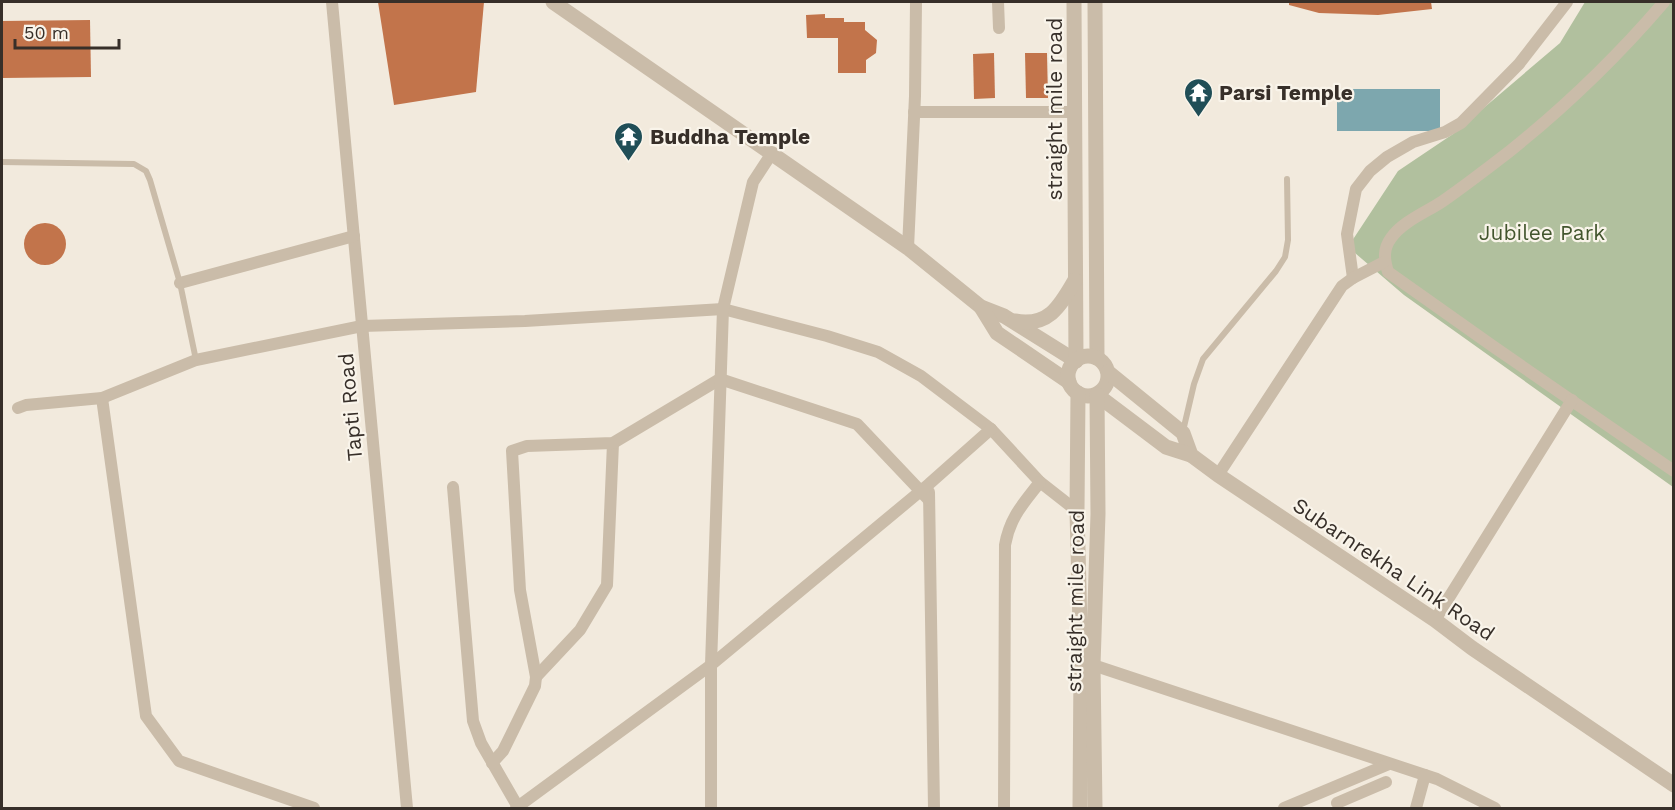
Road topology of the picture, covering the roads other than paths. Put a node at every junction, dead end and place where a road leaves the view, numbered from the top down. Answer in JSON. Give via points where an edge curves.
{"nodes":[{"id":1,"x":332,"y":2,"type":"edge"},
{"id":2,"x":553,"y":2,"type":"edge"},
{"id":3,"x":915,"y":2,"type":"edge"},
{"id":4,"x":999,"y":2,"type":"edge"},
{"id":5,"x":1074,"y":2,"type":"edge"},
{"id":6,"x":1095,"y":2,"type":"edge"},
{"id":7,"x":1567,"y":2,"type":"edge"},
{"id":8,"x":1664,"y":2,"type":"edge"},
{"id":9,"x":999,"y":28,"type":"dead end"},
{"id":10,"x":914,"y":112,"type":"junction"},
{"id":11,"x":1074,"y":112,"type":"junction"},
{"id":12,"x":772,"y":153,"type":"junction"},
{"id":13,"x":2,"y":162,"type":"edge"},
{"id":14,"x":1287,"y":179,"type":"dead end"},
{"id":15,"x":354,"y":236,"type":"junction"},
{"id":16,"x":909,"y":248,"type":"junction"},
{"id":17,"x":1384,"y":262,"type":"junction"},
{"id":18,"x":1353,"y":278,"type":"junction"},
{"id":19,"x":1076,"y":279,"type":"junction"},
{"id":20,"x":180,"y":283,"type":"junction"},
{"id":21,"x":981,"y":307,"type":"junction"},
{"id":22,"x":723,"y":309,"type":"junction"},
{"id":23,"x":1012,"y":320,"type":"junction"},
{"id":24,"x":362,"y":326,"type":"junction"},
{"id":25,"x":1097,"y":358,"type":"junction"},
{"id":26,"x":196,"y":360,"type":"junction"},
{"id":27,"x":1076,"y":361,"type":"junction"},
{"id":28,"x":1108,"y":372,"type":"junction"},
{"id":29,"x":720,"y":379,"type":"junction"},
{"id":30,"x":1073,"y":388,"type":"junction"},
{"id":31,"x":1097,"y":395,"type":"junction"},
{"id":32,"x":102,"y":398,"type":"junction"},
{"id":33,"x":1572,"y":400,"type":"junction"},
{"id":34,"x":18,"y":408,"type":"dead end"},
{"id":35,"x":991,"y":429,"type":"junction"},
{"id":36,"x":1183,"y":433,"type":"junction"},
{"id":37,"x":613,"y":443,"type":"junction"},
{"id":38,"x":1191,"y":455,"type":"junction"},
{"id":39,"x":1674,"y":471,"type":"edge"},
{"id":40,"x":1218,"y":475,"type":"junction"},
{"id":41,"x":1040,"y":482,"type":"junction"},
{"id":42,"x":453,"y":487,"type":"dead end"},
{"id":43,"x":926,"y":492,"type":"junction"},
{"id":44,"x":1077,"y":511,"type":"junction"},
{"id":45,"x":1435,"y":620,"type":"junction"},
{"id":46,"x":711,"y":665,"type":"junction"},
{"id":47,"x":1093,"y":665,"type":"junction"},
{"id":48,"x":536,"y":677,"type":"junction"},
{"id":49,"x":492,"y":763,"type":"junction"},
{"id":50,"x":1389,"y":764,"type":"junction"},
{"id":51,"x":1425,"y":775,"type":"junction"},
{"id":52,"x":1386,"y":782,"type":"dead end"},
{"id":53,"x":1674,"y":784,"type":"edge"},
{"id":54,"x":1337,"y":803,"type":"dead end"},
{"id":55,"x":314,"y":808,"type":"edge"},
{"id":56,"x":407,"y":808,"type":"edge"},
{"id":57,"x":517,"y":808,"type":"edge"},
{"id":58,"x":711,"y":808,"type":"edge"},
{"id":59,"x":934,"y":808,"type":"edge"},
{"id":60,"x":1004,"y":808,"type":"edge"},
{"id":61,"x":1080,"y":808,"type":"edge"},
{"id":62,"x":1095,"y":808,"type":"edge"},
{"id":63,"x":1284,"y":808,"type":"edge"},
{"id":64,"x":1416,"y":808,"type":"edge"},
{"id":65,"x":1495,"y":808,"type":"edge"}],
"edges":[{"from":1,"to":15,"type":"street","name":"Tapti Road"},
{"from":2,"to":12,"type":"street"},
{"from":3,"to":10,"type":"street"},
{"from":4,"to":9,"type":"street"},
{"from":5,"to":11,"type":"street","name":"straight mile road"},
{"from":6,"to":25,"type":"street","name":"straight mile road"},
{"from":7,"to":18,"type":"street","via":[[1519,64],[1461,123],[1387,157],[1356,189],[1347,234]]},
{"from":8,"to":17,"type":"street","via":[[1589,84],[1510,151],[1392,237]]},
{"from":10,"to":11,"type":"street"},
{"from":10,"to":16,"type":"street"},
{"from":11,"to":19,"type":"street","name":"straight mile road"},
{"from":12,"to":16,"type":"street"},
{"from":12,"to":22,"type":"street","via":[[753,182]]},
{"from":13,"to":20,"type":"lane","via":[[113,162],[134,164],[146,171]]},
{"from":14,"to":36,"type":"lane","via":[[1286,257],[1203,359]]},
{"from":15,"to":20,"type":"street"},
{"from":15,"to":24,"type":"street","name":"Tapti Road"},
{"from":16,"to":21,"type":"street"},
{"from":17,"to":18,"type":"street"},
{"from":17,"to":33,"type":"street","via":[[1388,272]]},
{"from":18,"to":40,"type":"street","via":[[1342,286]]},
{"from":19,"to":23,"type":"street","via":[[1049,315],[1028,323]]},
{"from":19,"to":27,"type":"street","name":"straight mile road"},
{"from":20,"to":26,"type":"lane"},
{"from":21,"to":23,"type":"street"},
{"from":21,"to":30,"type":"street","via":[[997,333]]},
{"from":22,"to":24,"type":"street"},
{"from":22,"to":29,"type":"street"},
{"from":22,"to":35,"type":"street","via":[[878,352],[921,376]]},
{"from":23,"to":27,"type":"street"},
{"from":24,"to":26,"type":"street"},
{"from":24,"to":56,"type":"street","name":"Tapti Road"},
{"from":25,"to":27,"type":"street","via":[[1085,356]]},
{"from":25,"to":28,"type":"street"},
{"from":26,"to":32,"type":"street"},
{"from":27,"to":30,"type":"street","name":"straight mile road","via":[[1069,371]]},
{"from":28,"to":31,"type":"street","name":"straight mile road","via":[[1106,386]]},
{"from":28,"to":36,"type":"street"},
{"from":29,"to":37,"type":"street"},
{"from":29,"to":43,"type":"street","via":[[857,424]]},
{"from":29,"to":46,"type":"street"},
{"from":30,"to":31,"type":"street","via":[[1087,397]]},
{"from":30,"to":44,"type":"street","name":"straight mile road","via":[[1077,416]]},
{"from":31,"to":38,"type":"street","name":"Subarnrekha Link Road","via":[[1166,447]]},
{"from":31,"to":47,"type":"street","name":"straight mile road"},
{"from":32,"to":34,"type":"street"},
{"from":32,"to":55,"type":"street","via":[[146,716],[179,761]]},
{"from":33,"to":39,"type":"street"},
{"from":33,"to":45,"type":"street"},
{"from":35,"to":41,"type":"street"},
{"from":35,"to":43,"type":"street"},
{"from":36,"to":38,"type":"street"},
{"from":37,"to":48,"type":"street","via":[[607,585],[580,630]]},
{"from":37,"to":48,"type":"street","via":[[527,446],[512,451],[520,590]]},
{"from":38,"to":40,"type":"street","name":"Subarnrekha Link Road"},
{"from":40,"to":45,"type":"street","name":"Subarnrekha Link Road"},
{"from":41,"to":44,"type":"street"},
{"from":41,"to":60,"type":"street","via":[[1014,515],[1005,545]]},
{"from":42,"to":49,"type":"street","via":[[473,721]]},
{"from":43,"to":46,"type":"street"},
{"from":43,"to":59,"type":"street"},
{"from":44,"to":61,"type":"street","name":"straight mile road"},
{"from":45,"to":53,"type":"street","name":"Subarnrekha Link Road"},
{"from":46,"to":57,"type":"street"},
{"from":46,"to":58,"type":"street"},
{"from":47,"to":50,"type":"street"},
{"from":47,"to":62,"type":"street","name":"straight mile road"},
{"from":48,"to":49,"type":"street","via":[[503,751]]},
{"from":49,"to":57,"type":"street"},
{"from":50,"to":51,"type":"street"},
{"from":50,"to":63,"type":"street"},
{"from":51,"to":64,"type":"street"},
{"from":51,"to":65,"type":"street"},
{"from":52,"to":54,"type":"street"}]}
